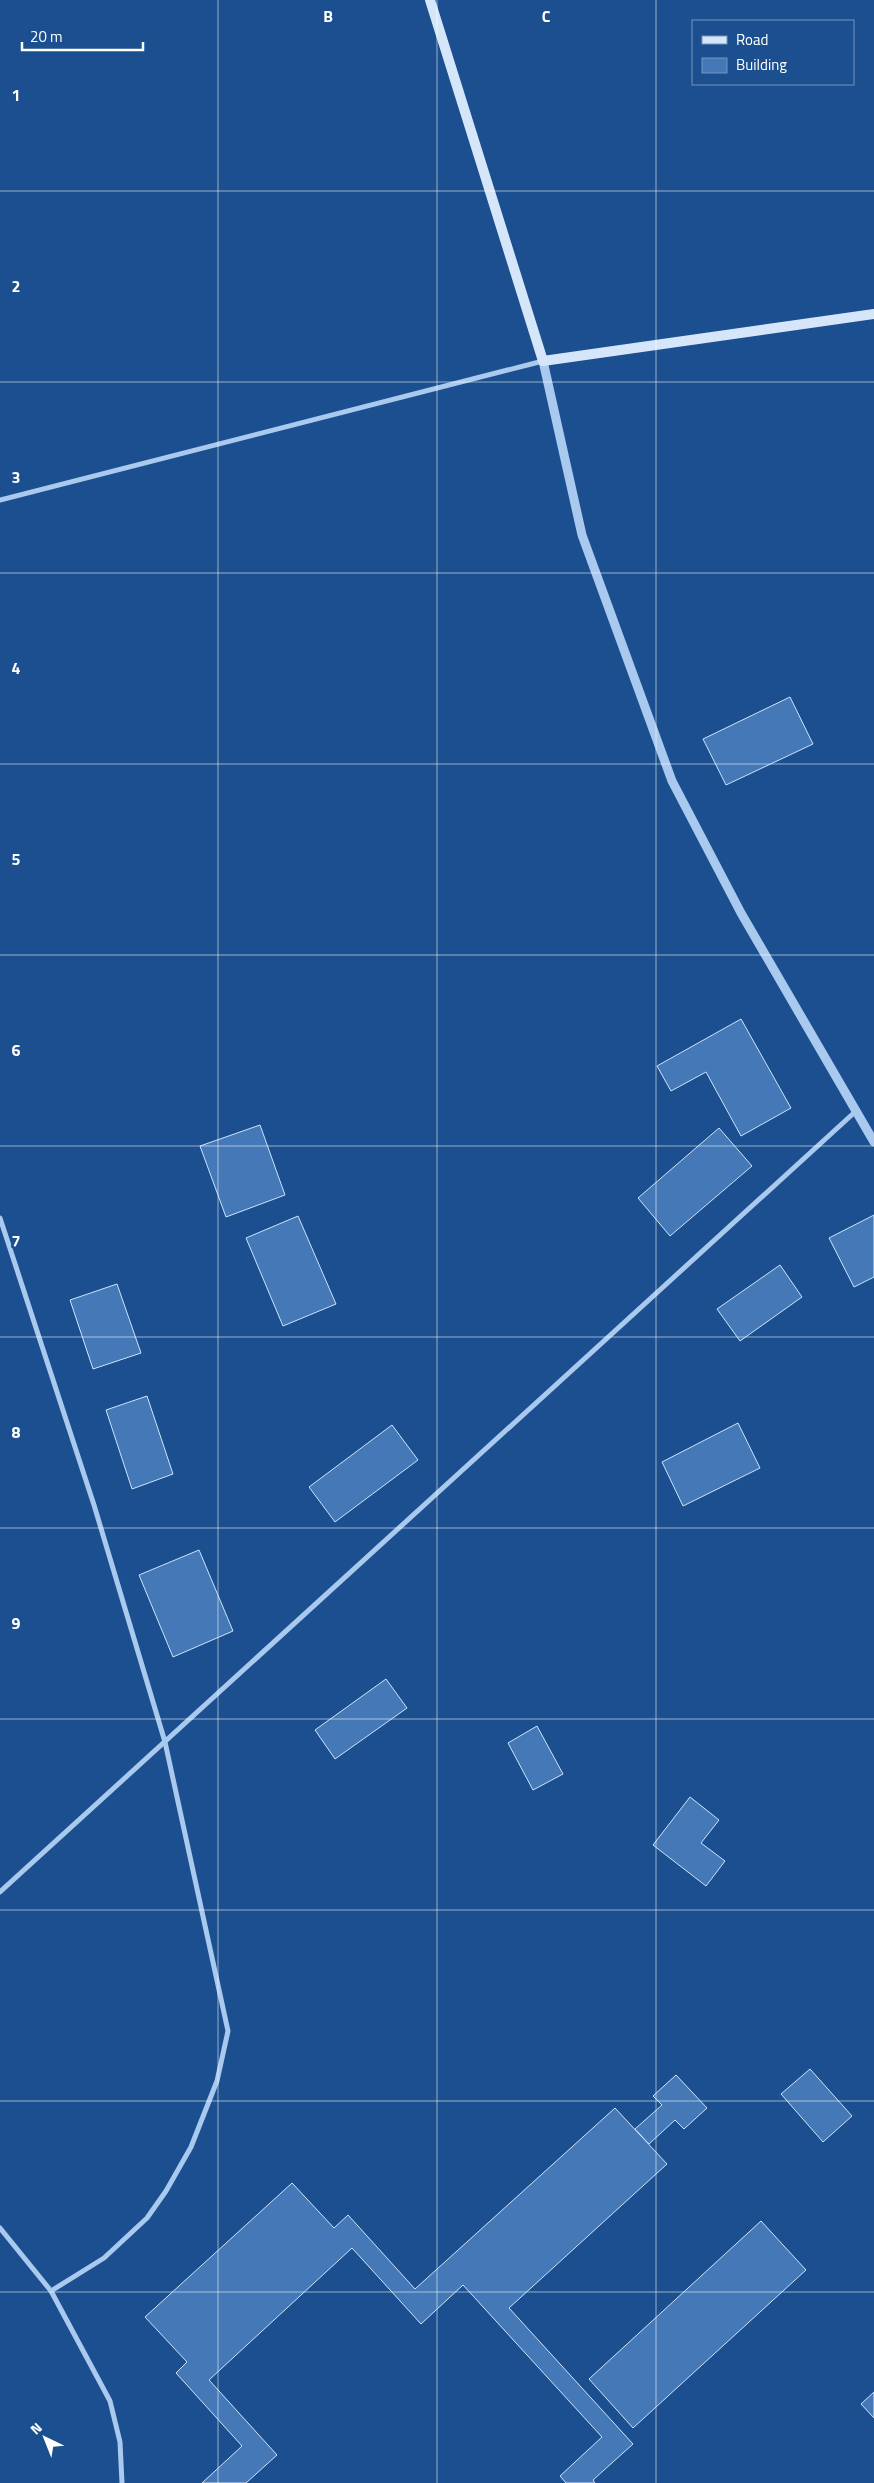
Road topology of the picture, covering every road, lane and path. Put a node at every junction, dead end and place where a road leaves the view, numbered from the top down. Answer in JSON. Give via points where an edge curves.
{"nodes":[{"id":1,"x":430,"y":0,"type":"edge"},
{"id":2,"x":874,"y":314,"type":"edge"},
{"id":3,"x":543,"y":361,"type":"junction"},
{"id":4,"x":0,"y":500,"type":"edge"},
{"id":5,"x":856,"y":1111,"type":"junction"},
{"id":6,"x":874,"y":1142,"type":"edge"},
{"id":7,"x":0,"y":1218,"type":"edge"},
{"id":8,"x":165,"y":1742,"type":"junction"},
{"id":9,"x":0,"y":1892,"type":"edge"},
{"id":10,"x":0,"y":2228,"type":"edge"},
{"id":11,"x":52,"y":2291,"type":"junction"},
{"id":12,"x":122,"y":2483,"type":"edge"}],
"edges":[{"from":1,"to":3,"type":"main road"},
{"from":2,"to":3,"type":"main road"},
{"from":3,"to":4,"type":"street"},
{"from":3,"to":5,"type":"street","via":[[582,535],[672,781],[741,914]]},
{"from":5,"to":6,"type":"street"},
{"from":5,"to":8,"type":"street"},
{"from":7,"to":8,"type":"street","via":[[94,1505]]},
{"from":8,"to":9,"type":"street"},
{"from":8,"to":11,"type":"street","via":[[228,2031],[217,2081],[191,2147],[166,2191],[147,2218],[104,2258]]},
{"from":10,"to":11,"type":"street"},
{"from":11,"to":12,"type":"street","via":[[110,2401],[120,2442]]}]}
